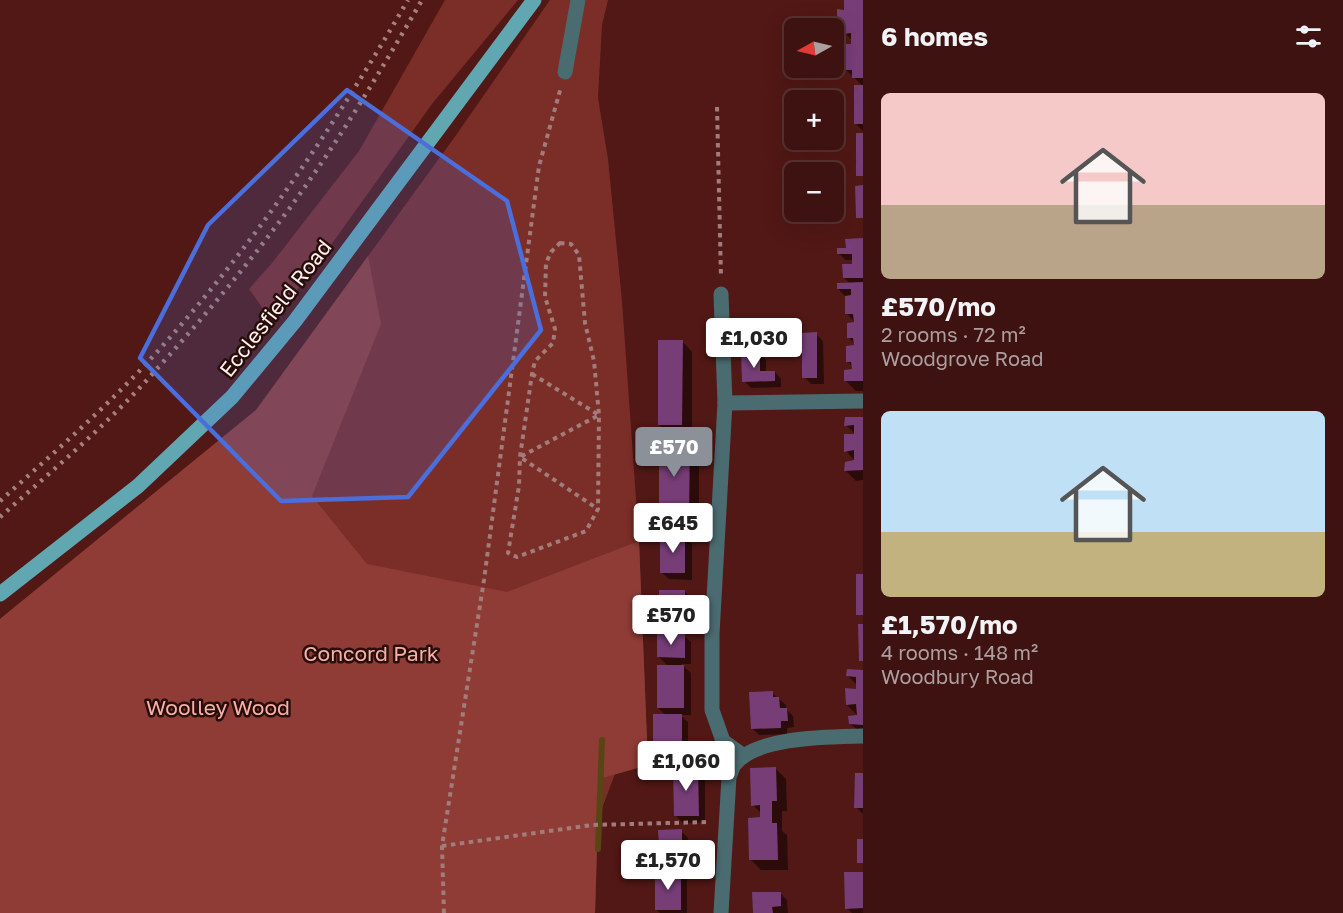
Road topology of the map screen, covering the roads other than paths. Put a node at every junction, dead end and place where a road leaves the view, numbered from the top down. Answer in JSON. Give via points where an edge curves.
{"nodes":[{"id":1,"x":534,"y":0,"type":"edge"},
{"id":2,"x":578,"y":0,"type":"edge"},
{"id":3,"x":565,"y":72,"type":"road end"},
{"id":4,"x":722,"y":294,"type":"road end"},
{"id":5,"x":863,"y":401,"type":"edge"},
{"id":6,"x":725,"y":403,"type":"junction"},
{"id":7,"x":0,"y":594,"type":"edge"},
{"id":8,"x":863,"y":736,"type":"edge"},
{"id":9,"x":744,"y":756,"type":"junction"},
{"id":10,"x":721,"y":913,"type":"edge"}],
"edges":[{"from":1,"to":7,"type":"main road","name":"Ecclesfield Road","via":[[295,321],[232,397],[138,486]]},
{"from":2,"to":3,"type":"street"},
{"from":4,"to":6,"type":"street"},
{"from":5,"to":6,"type":"street"},
{"from":6,"to":9,"type":"street","via":[[712,634],[712,710],[723,741]]},
{"from":8,"to":9,"type":"street","via":[[813,737],[772,744]]},
{"from":9,"to":10,"type":"street","via":[[734,764],[729,777]]}]}
